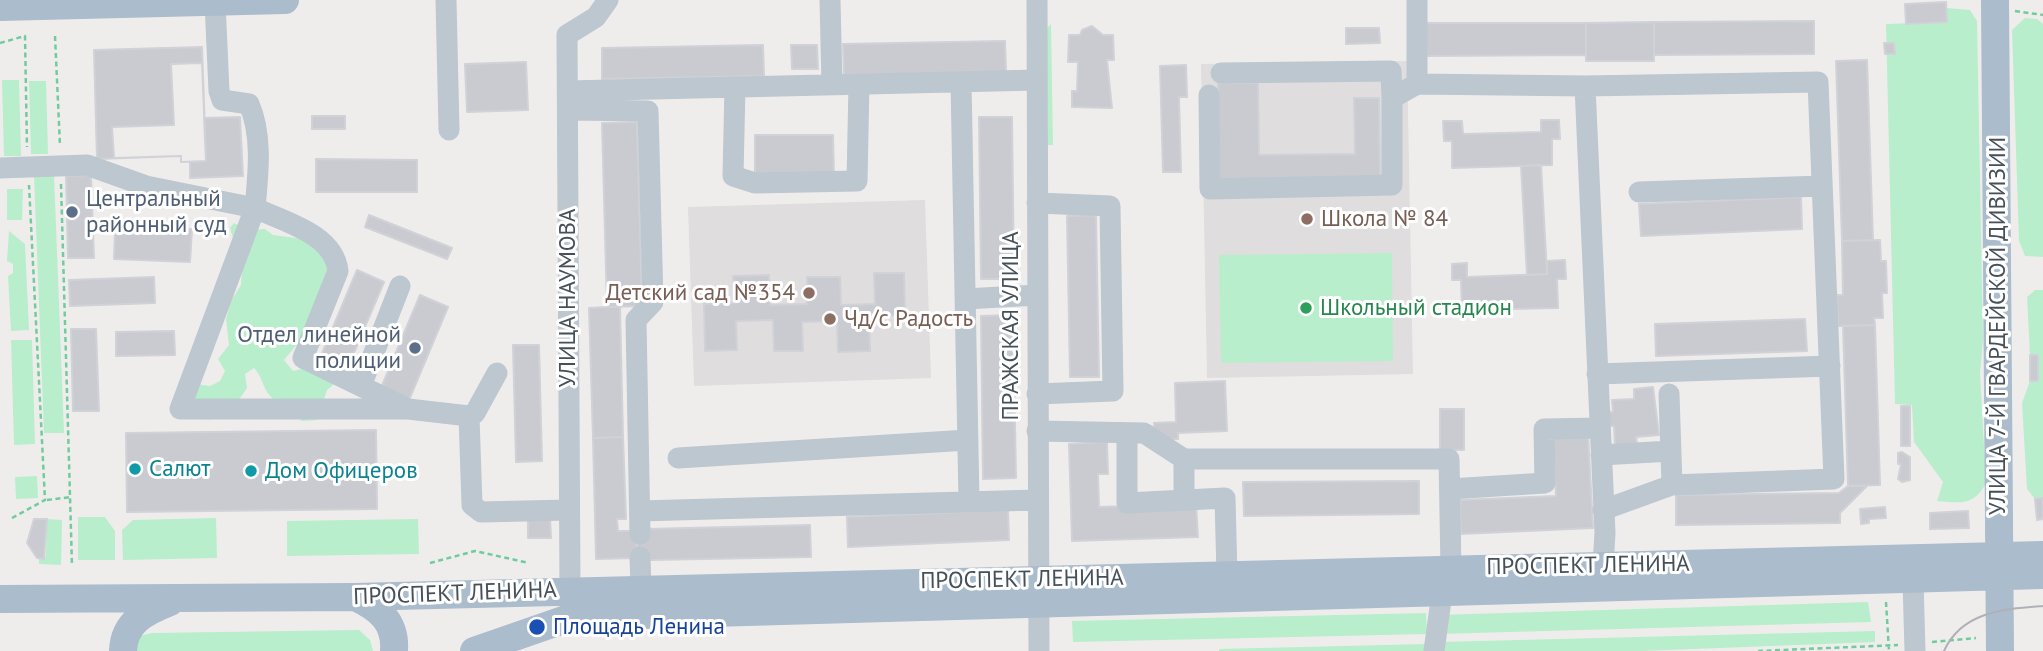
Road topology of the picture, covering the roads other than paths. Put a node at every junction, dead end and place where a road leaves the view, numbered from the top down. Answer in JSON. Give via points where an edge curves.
{"nodes":[{"id":1,"x":285,"y":0,"type":"edge"},
{"id":2,"x":446,"y":0,"type":"edge"},
{"id":3,"x":608,"y":0,"type":"edge"},
{"id":4,"x":830,"y":0,"type":"edge"},
{"id":5,"x":1037,"y":0,"type":"edge"},
{"id":6,"x":1417,"y":0,"type":"edge"},
{"id":7,"x":215,"y":2,"type":"junction"},
{"id":8,"x":2003,"y":5,"type":"edge"},
{"id":9,"x":0,"y":7,"type":"edge"},
{"id":10,"x":1221,"y":73,"type":"dead end"},
{"id":11,"x":1037,"y":80,"type":"junction"},
{"id":12,"x":961,"y":82,"type":"junction"},
{"id":13,"x":859,"y":84,"type":"junction"},
{"id":14,"x":1417,"y":84,"type":"junction"},
{"id":15,"x":832,"y":85,"type":"junction"},
{"id":16,"x":1585,"y":86,"type":"junction"},
{"id":17,"x":735,"y":87,"type":"junction"},
{"id":18,"x":1209,"y":95,"type":"dead end"},
{"id":19,"x":1392,"y":98,"type":"junction"},
{"id":20,"x":568,"y":101,"type":"junction"},
{"id":21,"x":449,"y":130,"type":"dead end"},
{"id":22,"x":0,"y":167,"type":"edge"},
{"id":23,"x":1822,"y":186,"type":"junction"},
{"id":24,"x":1639,"y":192,"type":"dead end"},
{"id":25,"x":1037,"y":203,"type":"junction"},
{"id":26,"x":256,"y":208,"type":"junction"},
{"id":27,"x":400,"y":286,"type":"dead end"},
{"id":28,"x":1037,"y":295,"type":"junction"},
{"id":29,"x":965,"y":299,"type":"junction"},
{"id":30,"x":1830,"y":366,"type":"junction"},
{"id":31,"x":497,"y":373,"type":"dead end"},
{"id":32,"x":1597,"y":374,"type":"junction"},
{"id":33,"x":361,"y":386,"type":"junction"},
{"id":34,"x":1037,"y":394,"type":"junction"},
{"id":35,"x":1669,"y":394,"type":"dead end"},
{"id":36,"x":408,"y":409,"type":"junction"},
{"id":37,"x":469,"y":416,"type":"junction"},
{"id":38,"x":1600,"y":428,"type":"junction"},
{"id":39,"x":1037,"y":431,"type":"junction"},
{"id":40,"x":1128,"y":433,"type":"junction"},
{"id":41,"x":968,"y":440,"type":"junction"},
{"id":42,"x":1671,"y":451,"type":"junction"},
{"id":43,"x":1601,"y":455,"type":"junction"},
{"id":44,"x":678,"y":458,"type":"dead end"},
{"id":45,"x":1184,"y":459,"type":"junction"},
{"id":46,"x":1224,"y":459,"type":"junction"},
{"id":47,"x":1672,"y":485,"type":"junction"},
{"id":48,"x":1450,"y":489,"type":"junction"},
{"id":49,"x":1225,"y":498,"type":"junction"},
{"id":50,"x":1184,"y":499,"type":"junction"},
{"id":51,"x":1037,"y":500,"type":"junction"},
{"id":52,"x":969,"y":502,"type":"junction"},
{"id":53,"x":568,"y":510,"type":"junction"},
{"id":54,"x":1604,"y":510,"type":"junction"},
{"id":55,"x":640,"y":511,"type":"junction"},
{"id":56,"x":640,"y":534,"type":"dead end"},
{"id":57,"x":2043,"y":555,"type":"edge"},
{"id":58,"x":640,"y":557,"type":"dead end"},
{"id":59,"x":1603,"y":566,"type":"junction"},
{"id":60,"x":1999,"y":567,"type":"junction"},
{"id":61,"x":1227,"y":575,"type":"junction"},
{"id":62,"x":2043,"y":575,"type":"edge"},
{"id":63,"x":1913,"y":580,"type":"junction"},
{"id":64,"x":1446,"y":581,"type":"junction"},
{"id":65,"x":641,"y":589,"type":"junction"},
{"id":66,"x":1038,"y":592,"type":"junction"},
{"id":67,"x":355,"y":597,"type":"junction"},
{"id":68,"x":0,"y":599,"type":"edge"},
{"id":69,"x":172,"y":601,"type":"junction"},
{"id":70,"x":571,"y":603,"type":"junction"},
{"id":71,"x":123,"y":651,"type":"edge"},
{"id":72,"x":394,"y":651,"type":"edge"},
{"id":73,"x":474,"y":651,"type":"edge"},
{"id":74,"x":1039,"y":651,"type":"edge"},
{"id":75,"x":1434,"y":651,"type":"edge"},
{"id":76,"x":1915,"y":651,"type":"edge"},
{"id":77,"x":2000,"y":651,"type":"edge"}],
"edges":[{"from":1,"to":7,"type":"main road"},
{"from":2,"to":21,"type":"street"},
{"from":3,"to":20,"type":"street","name":"УЛИЦА НАУМОВА","via":[[596,17],[567,35]]},
{"from":4,"to":15,"type":"street"},
{"from":5,"to":11,"type":"street","name":"ПРАЖСКАЯ УЛИЦА"},
{"from":6,"to":14,"type":"street"},
{"from":7,"to":9,"type":"main road"},
{"from":7,"to":26,"type":"street","via":[[222,100],[249,104],[254,116],[259,164]]},
{"from":8,"to":60,"type":"main road","name":"УЛИЦА 7-Й ГВАРДЕЙСКОЙ ДИВИЗИИ"},
{"from":10,"to":19,"type":"street","via":[[1391,71]]},
{"from":11,"to":12,"type":"street"},
{"from":11,"to":25,"type":"street","name":"ПРАЖСКАЯ УЛИЦА"},
{"from":12,"to":13,"type":"street"},
{"from":12,"to":29,"type":"street"},
{"from":13,"to":15,"type":"street"},
{"from":13,"to":17,"type":"street","via":[[857,181],[755,183],[733,176]]},
{"from":14,"to":16,"type":"street"},
{"from":14,"to":19,"type":"street"},
{"from":15,"to":17,"type":"street"},
{"from":16,"to":23,"type":"street","via":[[1818,82]]},
{"from":16,"to":32,"type":"street"},
{"from":17,"to":20,"type":"street"},
{"from":18,"to":19,"type":"street","via":[[1210,189],[1392,185]]},
{"from":20,"to":53,"type":"street","name":"УЛИЦА НАУМОВА"},
{"from":20,"to":55,"type":"street","via":[[648,111],[653,302],[636,320]]},
{"from":22,"to":26,"type":"street","via":[[87,164],[146,186]]},
{"from":23,"to":24,"type":"street"},
{"from":23,"to":30,"type":"street"},
{"from":25,"to":28,"type":"street","name":"ПРАЖСКАЯ УЛИЦА"},
{"from":25,"to":34,"type":"street","via":[[1110,206],[1113,391]]},
{"from":26,"to":33,"type":"street","via":[[311,233],[337,259],[338,271],[303,358]]},
{"from":26,"to":36,"type":"street","via":[[180,409]]},
{"from":27,"to":33,"type":"street"},
{"from":28,"to":29,"type":"street"},
{"from":28,"to":34,"type":"street","name":"ПРАЖСКАЯ УЛИЦА"},
{"from":29,"to":41,"type":"street"},
{"from":30,"to":32,"type":"street"},
{"from":30,"to":47,"type":"street","via":[[1834,479]]},
{"from":31,"to":37,"type":"street"},
{"from":32,"to":38,"type":"street"},
{"from":33,"to":36,"type":"street"},
{"from":34,"to":39,"type":"street","name":"ПРАЖСКАЯ УЛИЦА"},
{"from":35,"to":42,"type":"street"},
{"from":36,"to":37,"type":"street"},
{"from":37,"to":53,"type":"street","via":[[470,497],[477,510]]},
{"from":38,"to":43,"type":"street"},
{"from":38,"to":48,"type":"street","via":[[1544,429],[1545,483]]},
{"from":39,"to":40,"type":"street"},
{"from":39,"to":51,"type":"street","name":"ПРАЖСКАЯ УЛИЦА"},
{"from":40,"to":45,"type":"street","via":[[1144,433]]},
{"from":40,"to":50,"type":"street","via":[[1127,503]]},
{"from":41,"to":44,"type":"street"},
{"from":41,"to":52,"type":"street"},
{"from":42,"to":43,"type":"street"},
{"from":42,"to":47,"type":"street"},
{"from":43,"to":54,"type":"street"},
{"from":45,"to":46,"type":"street"},
{"from":45,"to":50,"type":"street"},
{"from":46,"to":48,"type":"street","via":[[1449,458]]},
{"from":46,"to":49,"type":"street"},
{"from":47,"to":54,"type":"street"},
{"from":48,"to":64,"type":"street"},
{"from":49,"to":50,"type":"street"},
{"from":49,"to":61,"type":"street"},
{"from":51,"to":52,"type":"street"},
{"from":51,"to":66,"type":"street","name":"ПРАЖСКАЯ УЛИЦА"},
{"from":52,"to":55,"type":"street"},
{"from":53,"to":70,"type":"street","name":"УЛИЦА НАУМОВА"},
{"from":54,"to":59,"type":"street"},
{"from":55,"to":56,"type":"street"},
{"from":57,"to":60,"type":"main road","name":"ПРОСПЕКТ ЛЕНИНА"},
{"from":58,"to":65,"type":"street"},
{"from":59,"to":60,"type":"main road","name":"ПРОСПЕКТ ЛЕНИНА"},
{"from":59,"to":64,"type":"main road","name":"ПРОСПЕКТ ЛЕНИНА"},
{"from":60,"to":62,"type":"main road","name":"ПРОСПЕКТ ЛЕНИНА"},
{"from":60,"to":63,"type":"main road","name":"ПРОСПЕКТ ЛЕНИНА"},
{"from":60,"to":77,"type":"main road","name":"УЛИЦА 7-Й ГВАРДЕЙСКОЙ ДИВИЗИИ"},
{"from":61,"to":64,"type":"main road","name":"ПРОСПЕКТ ЛЕНИНА"},
{"from":61,"to":66,"type":"main road","name":"ПРОСПЕКТ ЛЕНИНА"},
{"from":63,"to":64,"type":"main road","name":"ПРОСПЕКТ ЛЕНИНА"},
{"from":63,"to":76,"type":"street"},
{"from":64,"to":66,"type":"main road","name":"ПРОСПЕКТ ЛЕНИНА"},
{"from":64,"to":75,"type":"street"},
{"from":65,"to":66,"type":"main road","name":"ПРОСПЕКТ ЛЕНИНА"},
{"from":65,"to":70,"type":"main road","name":"ПРОСПЕКТ ЛЕНИНА"},
{"from":66,"to":70,"type":"main road","name":"ПРОСПЕКТ ЛЕНИНА"},
{"from":66,"to":74,"type":"street","name":"ПРАЖСКАЯ УЛИЦА"},
{"from":67,"to":69,"type":"main road","name":"ПРОСПЕКТ ЛЕНИНА"},
{"from":67,"to":70,"type":"main road","name":"ПРОСПЕКТ ЛЕНИНА"},
{"from":67,"to":72,"type":"main road","via":[[386,617],[395,638]]},
{"from":68,"to":69,"type":"main road","name":"ПРОСПЕКТ ЛЕНИНА"},
{"from":69,"to":71,"type":"main road","via":[[140,616],[124,635]]},
{"from":70,"to":73,"type":"main road","name":"ПРОСПЕКТ ЛЕНИНА"}]}
